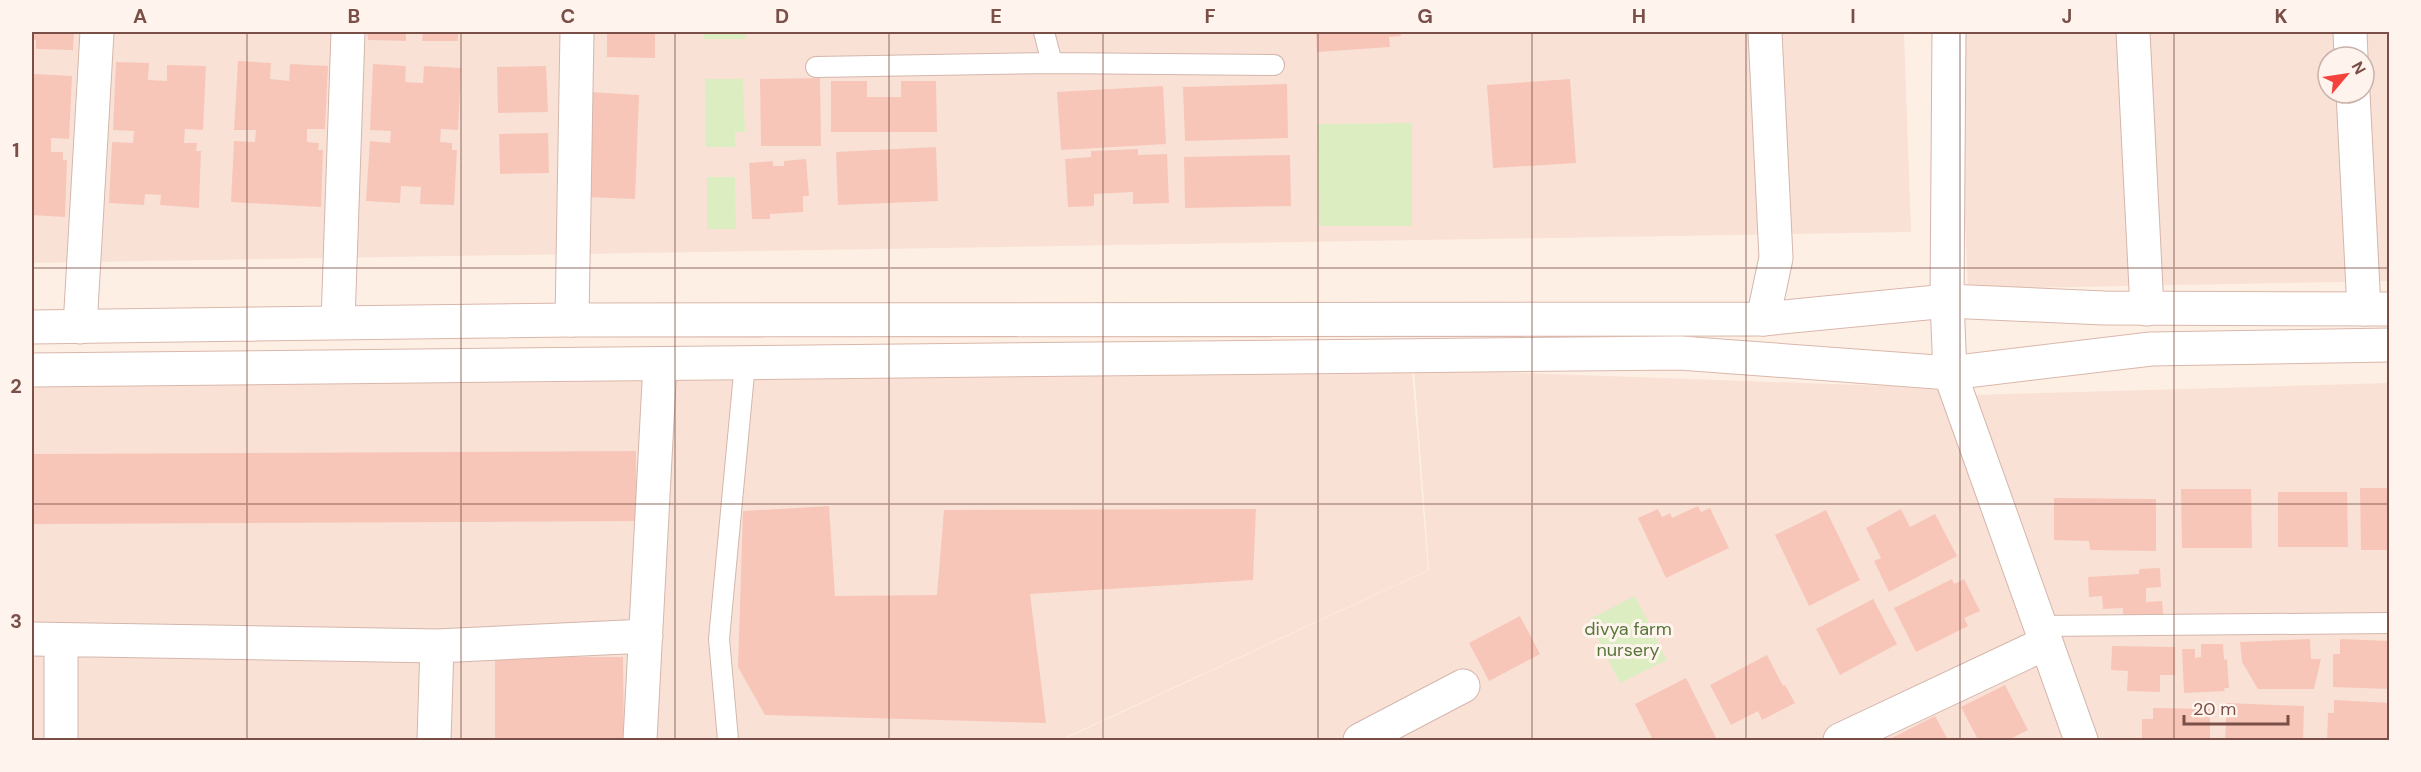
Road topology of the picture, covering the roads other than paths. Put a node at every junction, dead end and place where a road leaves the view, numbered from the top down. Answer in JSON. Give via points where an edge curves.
{"nodes":[{"id":1,"x":97,"y":32,"type":"edge"},
{"id":2,"x":348,"y":32,"type":"edge"},
{"id":3,"x":577,"y":32,"type":"edge"},
{"id":4,"x":1044,"y":32,"type":"edge"},
{"id":5,"x":1765,"y":32,"type":"edge"},
{"id":6,"x":1949,"y":32,"type":"edge"},
{"id":7,"x":2133,"y":32,"type":"edge"},
{"id":8,"x":1052,"y":63,"type":"junction"},
{"id":9,"x":1274,"y":65,"type":"dead end"},
{"id":10,"x":816,"y":67,"type":"dead end"},
{"id":11,"x":2354,"y":105,"type":"edge"},
{"id":12,"x":1947,"y":301,"type":"junction"},
{"id":13,"x":2146,"y":309,"type":"junction"},
{"id":14,"x":2377,"y":309,"type":"edge"},
{"id":15,"x":1763,"y":319,"type":"junction"},
{"id":16,"x":572,"y":320,"type":"junction"},
{"id":17,"x":339,"y":322,"type":"junction"},
{"id":18,"x":32,"y":327,"type":"edge"},
{"id":19,"x":80,"y":327,"type":"junction"},
{"id":20,"x":2390,"y":345,"type":"edge"},
{"id":21,"x":745,"y":363,"type":"junction"},
{"id":22,"x":660,"y":364,"type":"junction"},
{"id":23,"x":32,"y":370,"type":"edge"},
{"id":24,"x":1950,"y":373,"type":"junction"},
{"id":25,"x":2390,"y":623,"type":"edge"},
{"id":26,"x":2043,"y":634,"type":"junction"},
{"id":27,"x":646,"y":636,"type":"junction"},
{"id":28,"x":46,"y":639,"type":"edge"},
{"id":29,"x":437,"y":646,"type":"junction"},
{"id":30,"x":1463,"y":686,"type":"dead end"},
{"id":31,"x":61,"y":741,"type":"edge"},
{"id":32,"x":434,"y":741,"type":"edge"},
{"id":33,"x":640,"y":741,"type":"edge"},
{"id":34,"x":728,"y":741,"type":"edge"},
{"id":35,"x":1360,"y":741,"type":"edge"},
{"id":36,"x":1840,"y":741,"type":"edge"},
{"id":37,"x":2081,"y":741,"type":"edge"}],
"edges":[{"from":1,"to":19,"type":"main road"},
{"from":2,"to":17,"type":"main road"},
{"from":3,"to":16,"type":"main road"},
{"from":4,"to":8,"type":"lane"},
{"from":5,"to":15,"type":"main road","via":[[1776,258]]},
{"from":6,"to":12,"type":"main road"},
{"from":7,"to":13,"type":"main road"},
{"from":8,"to":9,"type":"lane"},
{"from":8,"to":10,"type":"lane"},
{"from":11,"to":14,"type":"main road"},
{"from":12,"to":13,"type":"main road"},
{"from":12,"to":15,"type":"main road"},
{"from":12,"to":24,"type":"main road"},
{"from":13,"to":14,"type":"main road"},
{"from":15,"to":16,"type":"main road"},
{"from":16,"to":17,"type":"main road"},
{"from":17,"to":19,"type":"main road"},
{"from":18,"to":19,"type":"main road"},
{"from":20,"to":24,"type":"main road","via":[[2151,349]]},
{"from":21,"to":22,"type":"main road"},
{"from":21,"to":24,"type":"main road","via":[[1680,353]]},
{"from":21,"to":34,"type":"lane","via":[[719,639]]},
{"from":22,"to":23,"type":"main road"},
{"from":22,"to":27,"type":"main road"},
{"from":24,"to":26,"type":"main road"},
{"from":25,"to":26,"type":"lane"},
{"from":26,"to":36,"type":"main road"},
{"from":26,"to":37,"type":"main road"},
{"from":27,"to":29,"type":"main road"},
{"from":27,"to":33,"type":"main road"},
{"from":28,"to":29,"type":"main road"},
{"from":28,"to":31,"type":"main road"},
{"from":29,"to":32,"type":"main road"},
{"from":30,"to":35,"type":"main road"}]}
